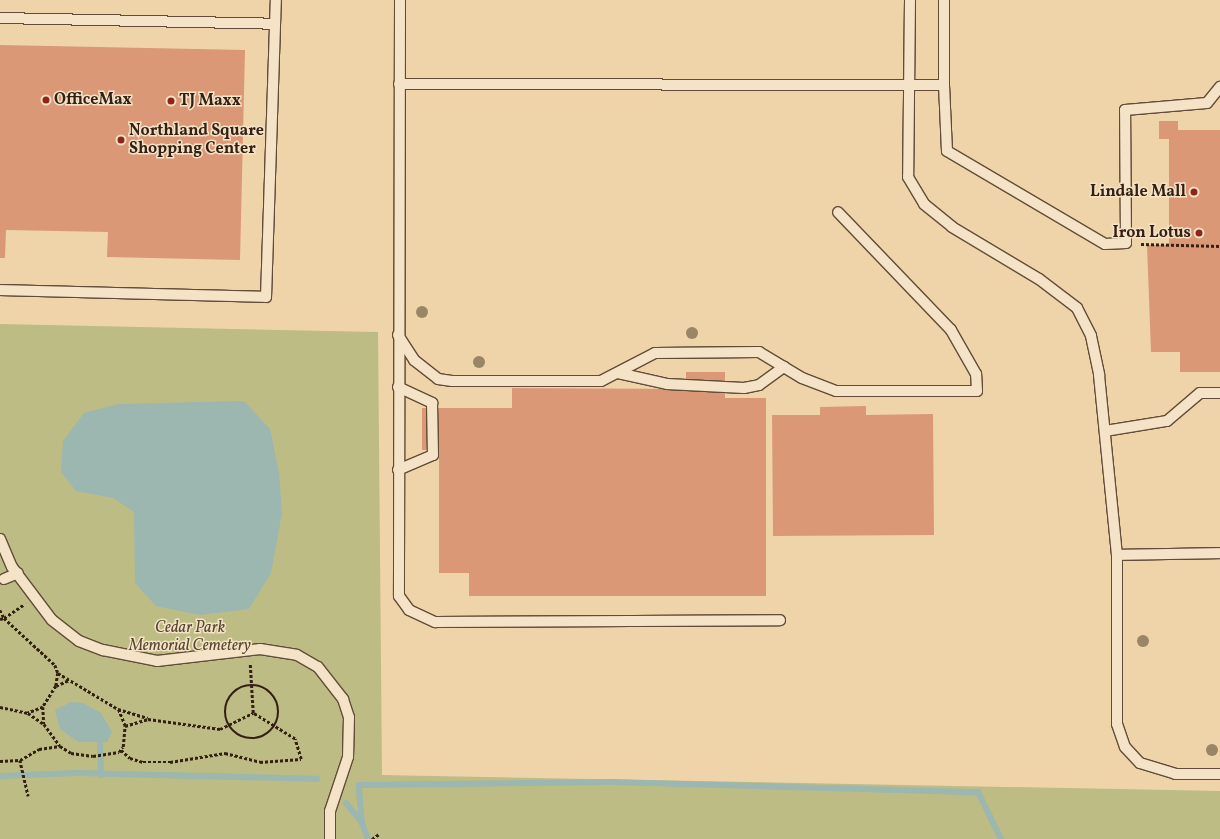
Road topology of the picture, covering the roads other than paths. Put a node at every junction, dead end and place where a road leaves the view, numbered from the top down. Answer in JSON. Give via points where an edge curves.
{"nodes":[{"id":1,"x":276,"y":0,"type":"edge"},
{"id":2,"x":400,"y":0,"type":"edge"},
{"id":3,"x":910,"y":0,"type":"edge"},
{"id":4,"x":944,"y":3,"type":"edge"},
{"id":5,"x":0,"y":18,"type":"edge"},
{"id":6,"x":275,"y":24,"type":"junction"},
{"id":7,"x":399,"y":84,"type":"junction"},
{"id":8,"x":908,"y":85,"type":"junction"},
{"id":9,"x":944,"y":85,"type":"junction"},
{"id":10,"x":1220,"y":87,"type":"edge"},
{"id":11,"x":838,"y":212,"type":"dead end"},
{"id":12,"x":0,"y":290,"type":"edge"},
{"id":13,"x":398,"y":335,"type":"junction"},
{"id":14,"x":784,"y":367,"type":"junction"},
{"id":15,"x":618,"y":373,"type":"junction"},
{"id":16,"x":398,"y":387,"type":"junction"},
{"id":17,"x":1220,"y":393,"type":"edge"},
{"id":18,"x":1105,"y":430,"type":"junction"},
{"id":19,"x":398,"y":470,"type":"junction"},
{"id":20,"x":0,"y":539,"type":"edge"},
{"id":21,"x":1220,"y":553,"type":"edge"},
{"id":22,"x":1117,"y":555,"type":"junction"},
{"id":23,"x":18,"y":573,"type":"junction"},
{"id":24,"x":4,"y":579,"type":"dead end"},
{"id":25,"x":780,"y":620,"type":"dead end"},
{"id":26,"x":1220,"y":774,"type":"edge"},
{"id":27,"x":330,"y":839,"type":"edge"}],
"edges":[{"from":1,"to":6,"type":"lane"},
{"from":2,"to":7,"type":"lane"},
{"from":3,"to":8,"type":"lane"},
{"from":4,"to":9,"type":"lane"},
{"from":5,"to":6,"type":"lane"},
{"from":6,"to":12,"type":"lane","via":[[266,296]]},
{"from":7,"to":8,"type":"lane"},
{"from":7,"to":13,"type":"lane"},
{"from":8,"to":9,"type":"lane"},
{"from":8,"to":18,"type":"lane","via":[[908,177],[924,204],[952,227],[1039,279],[1077,308],[1092,336]]},
{"from":9,"to":10,"type":"lane","via":[[947,151],[1105,244],[1126,243],[1125,110],[1207,103]]},
{"from":11,"to":14,"type":"lane","via":[[951,330],[976,374],[977,391],[836,391]]},
{"from":13,"to":15,"type":"lane","via":[[414,360],[438,379],[600,381]]},
{"from":13,"to":16,"type":"lane"},
{"from":14,"to":15,"type":"lane","via":[[759,385],[744,388],[667,384]]},
{"from":14,"to":15,"type":"lane","via":[[759,352],[670,352],[655,353]]},
{"from":16,"to":19,"type":"lane"},
{"from":16,"to":19,"type":"lane","via":[[432,403],[433,448],[433,455]]},
{"from":17,"to":18,"type":"lane","via":[[1200,393],[1167,421]]},
{"from":18,"to":22,"type":"lane"},
{"from":19,"to":25,"type":"lane","via":[[399,596],[409,610],[436,622]]},
{"from":20,"to":23,"type":"lane"},
{"from":21,"to":22,"type":"lane"},
{"from":22,"to":26,"type":"lane","via":[[1117,724],[1126,747],[1140,763],[1176,774]]},
{"from":23,"to":24,"type":"lane"},
{"from":23,"to":27,"type":"lane","via":[[52,620],[79,641],[102,650],[158,661],[250,650],[297,655],[318,667],[343,698],[349,717],[348,757],[330,812]]}]}
